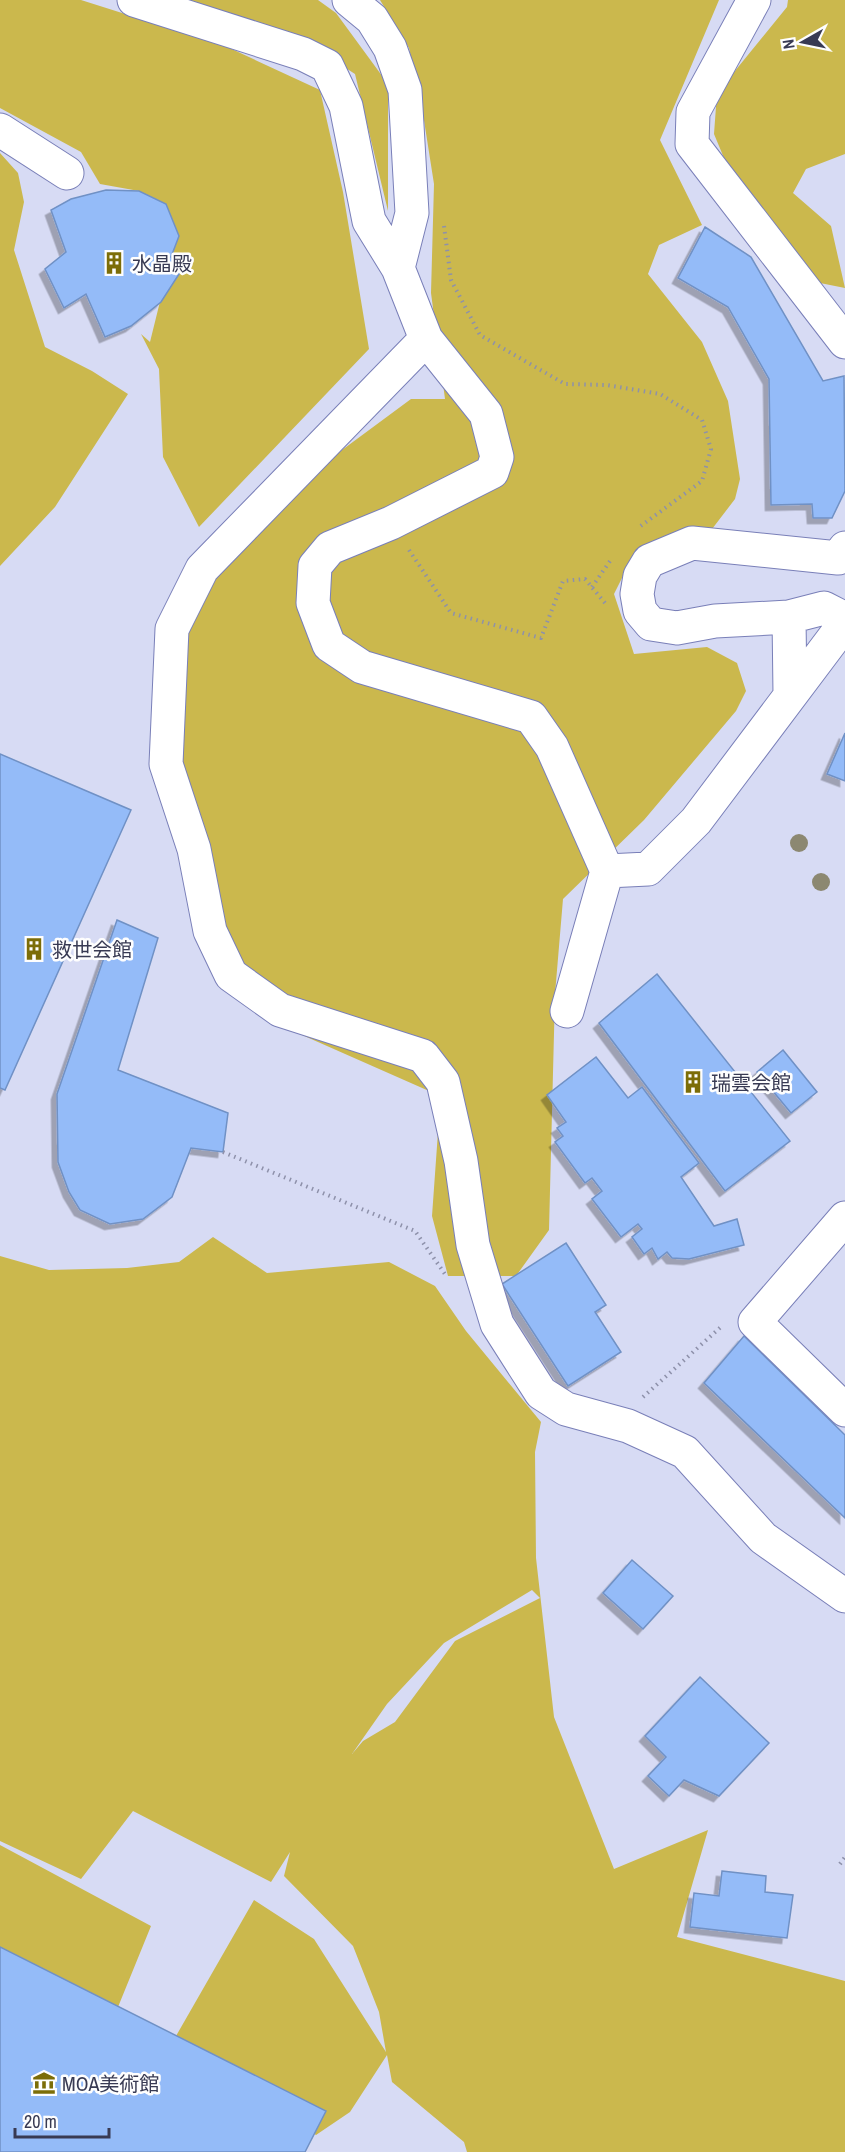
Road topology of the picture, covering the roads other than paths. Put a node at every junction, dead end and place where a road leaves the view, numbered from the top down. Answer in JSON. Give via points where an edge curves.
{"nodes":[{"id":1,"x":134,"y":0,"type":"edge"},
{"id":2,"x":349,"y":0,"type":"edge"},
{"id":3,"x":753,"y":0,"type":"edge"},
{"id":4,"x":0,"y":130,"type":"edge"},
{"id":5,"x":67,"y":173,"type":"dead end"},
{"id":6,"x":398,"y":268,"type":"junction"},
{"id":7,"x":426,"y":339,"type":"junction"},
{"id":8,"x":845,"y":342,"type":"edge"},
{"id":9,"x":845,"y":548,"type":"edge"},
{"id":10,"x":789,"y":617,"type":"junction"},
{"id":11,"x":845,"y":621,"type":"edge"},
{"id":12,"x":790,"y":694,"type":"junction"},
{"id":13,"x":607,"y":871,"type":"junction"},
{"id":14,"x":567,"y":1011,"type":"dead end"},
{"id":15,"x":845,"y":1218,"type":"edge"},
{"id":16,"x":845,"y":1410,"type":"edge"},
{"id":17,"x":845,"y":1596,"type":"edge"}],
"edges":[{"from":1,"to":6,"type":"street","via":[[303,54],[327,66],[346,106],[369,221]]},
{"from":2,"to":6,"type":"street","via":[[372,19],[390,48],[405,90],[412,213]]},
{"from":3,"to":8,"type":"street","via":[[693,112],[692,144]]},
{"from":4,"to":5,"type":"street"},
{"from":6,"to":7,"type":"street"},
{"from":7,"to":13,"type":"street","via":[[486,414],[497,457],[492,472],[391,523],[330,548],[315,567],[314,603],[328,645],[362,667],[384,675],[531,717],[552,747]]},
{"from":7,"to":17,"type":"street","via":[[202,570],[172,629],[166,764],[195,849],[210,931],[231,975],[280,1010],[423,1056],[443,1082],[461,1161],[473,1245],[497,1324],[541,1393],[566,1409],[628,1426],[685,1452],[763,1538]]},
{"from":9,"to":10,"type":"street","via":[[838,558],[692,543],[649,561],[640,576],[639,611],[651,624],[677,628],[715,621]]},
{"from":10,"to":11,"type":"street","via":[[824,608]]},
{"from":10,"to":12,"type":"street"},
{"from":11,"to":12,"type":"street"},
{"from":12,"to":13,"type":"street","via":[[696,821],[648,869]]},
{"from":13,"to":14,"type":"street"},
{"from":15,"to":16,"type":"street","via":[[755,1322]]}]}
